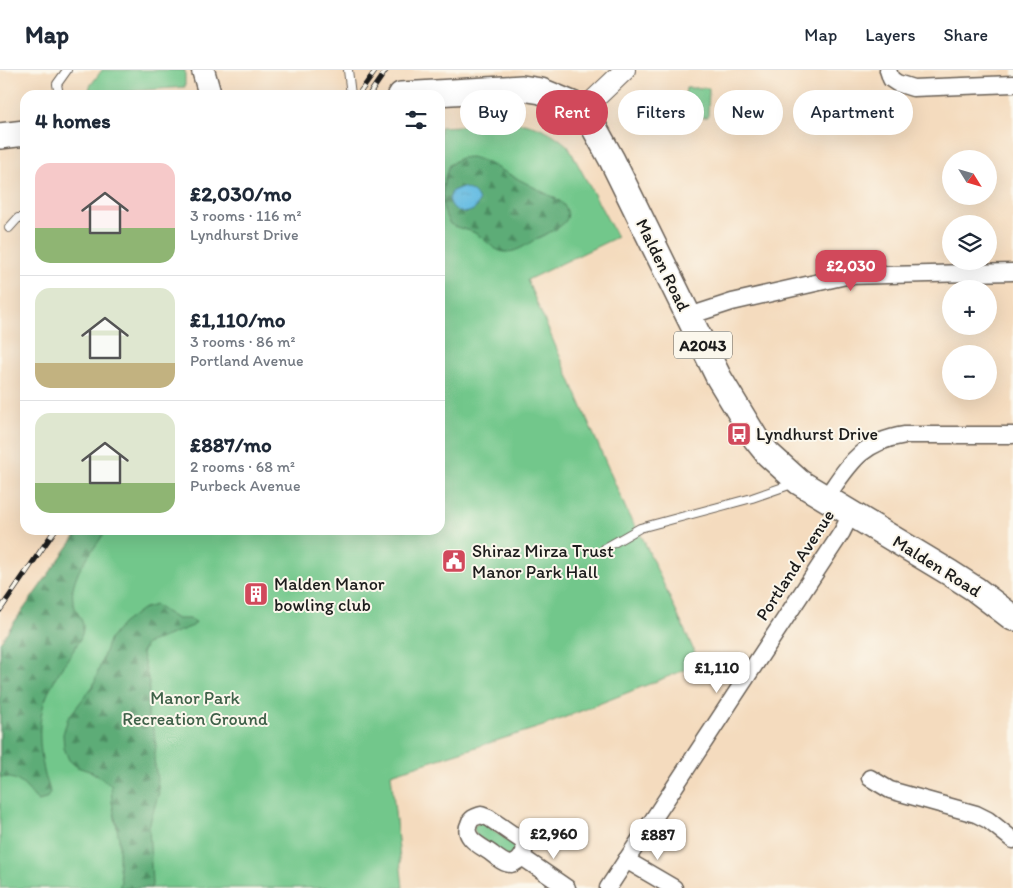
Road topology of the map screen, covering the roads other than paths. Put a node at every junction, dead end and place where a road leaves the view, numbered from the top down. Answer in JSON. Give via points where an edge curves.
{"nodes":[{"id":1,"x":67,"y":70,"type":"edge"},
{"id":2,"x":203,"y":70,"type":"edge"},
{"id":3,"x":348,"y":70,"type":"edge"},
{"id":4,"x":625,"y":70,"type":"edge"},
{"id":5,"x":888,"y":70,"type":"edge"},
{"id":6,"x":1013,"y":84,"type":"edge"},
{"id":7,"x":58,"y":90,"type":"edge"},
{"id":8,"x":209,"y":90,"type":"edge"},
{"id":9,"x":350,"y":90,"type":"edge"},
{"id":10,"x":536,"y":90,"type":"edge"},
{"id":11,"x":604,"y":90,"type":"edge"},
{"id":12,"x":445,"y":92,"type":"edge"},
{"id":13,"x":20,"y":134,"type":"edge"},
{"id":14,"x":598,"y":135,"type":"edge"},
{"id":15,"x":0,"y":136,"type":"edge"},
{"id":16,"x":20,"y":218,"type":"edge"},
{"id":17,"x":8,"y":228,"type":"dead end"},
{"id":18,"x":1013,"y":272,"type":"edge"},
{"id":19,"x":689,"y":316,"type":"junction"},
{"id":20,"x":1013,"y":435,"type":"edge"},
{"id":21,"x":799,"y":482,"type":"junction"},
{"id":22,"x":825,"y":499,"type":"junction"},
{"id":23,"x":851,"y":514,"type":"junction"},
{"id":24,"x":605,"y":548,"type":"dead end"},
{"id":25,"x":1013,"y":618,"type":"edge"},
{"id":26,"x":870,"y":778,"type":"dead end"},
{"id":27,"x":1013,"y":840,"type":"edge"},
{"id":28,"x":522,"y":857,"type":"dead end"},
{"id":29,"x":626,"y":860,"type":"junction"},
{"id":30,"x":567,"y":888,"type":"edge"},
{"id":31,"x":608,"y":888,"type":"edge"},
{"id":32,"x":674,"y":888,"type":"edge"}],
"edges":[{"from":1,"to":7,"type":"lane","via":[[57,84]]},
{"from":2,"to":8,"type":"main road"},
{"from":3,"to":9,"type":"lane"},
{"from":4,"to":11,"type":"street"},
{"from":5,"to":6,"type":"street","via":[[896,83],[913,88]]},
{"from":10,"to":12,"type":"main road","via":[[522,88]]},
{"from":13,"to":15,"type":"main road"},
{"from":14,"to":19,"type":"main road","name":"Malden Road","number":"A2043"},
{"from":16,"to":17,"type":"lane"},
{"from":18,"to":19,"type":"street","via":[[846,276],[732,302]]},
{"from":19,"to":21,"type":"main road","name":"Malden Road","number":"A2043","via":[[719,378],[756,439]]},
{"from":20,"to":22,"type":"street","via":[[889,437],[861,452]]},
{"from":21,"to":22,"type":"main road","name":"Malden Road","number":"A2043"},
{"from":21,"to":24,"type":"lane","via":[[640,528]]},
{"from":22,"to":23,"type":"main road","name":"Malden Road","number":"A2043"},
{"from":23,"to":25,"type":"main road","name":"Malden Road","number":"A2043","via":[[975,588]]},
{"from":23,"to":29,"type":"street","name":"Portland Avenue"},
{"from":26,"to":27,"type":"street","via":[[890,790],[976,814]]},
{"from":28,"to":30,"type":"street"},
{"from":29,"to":31,"type":"street","name":"Portland Avenue"},
{"from":29,"to":32,"type":"street"}]}
